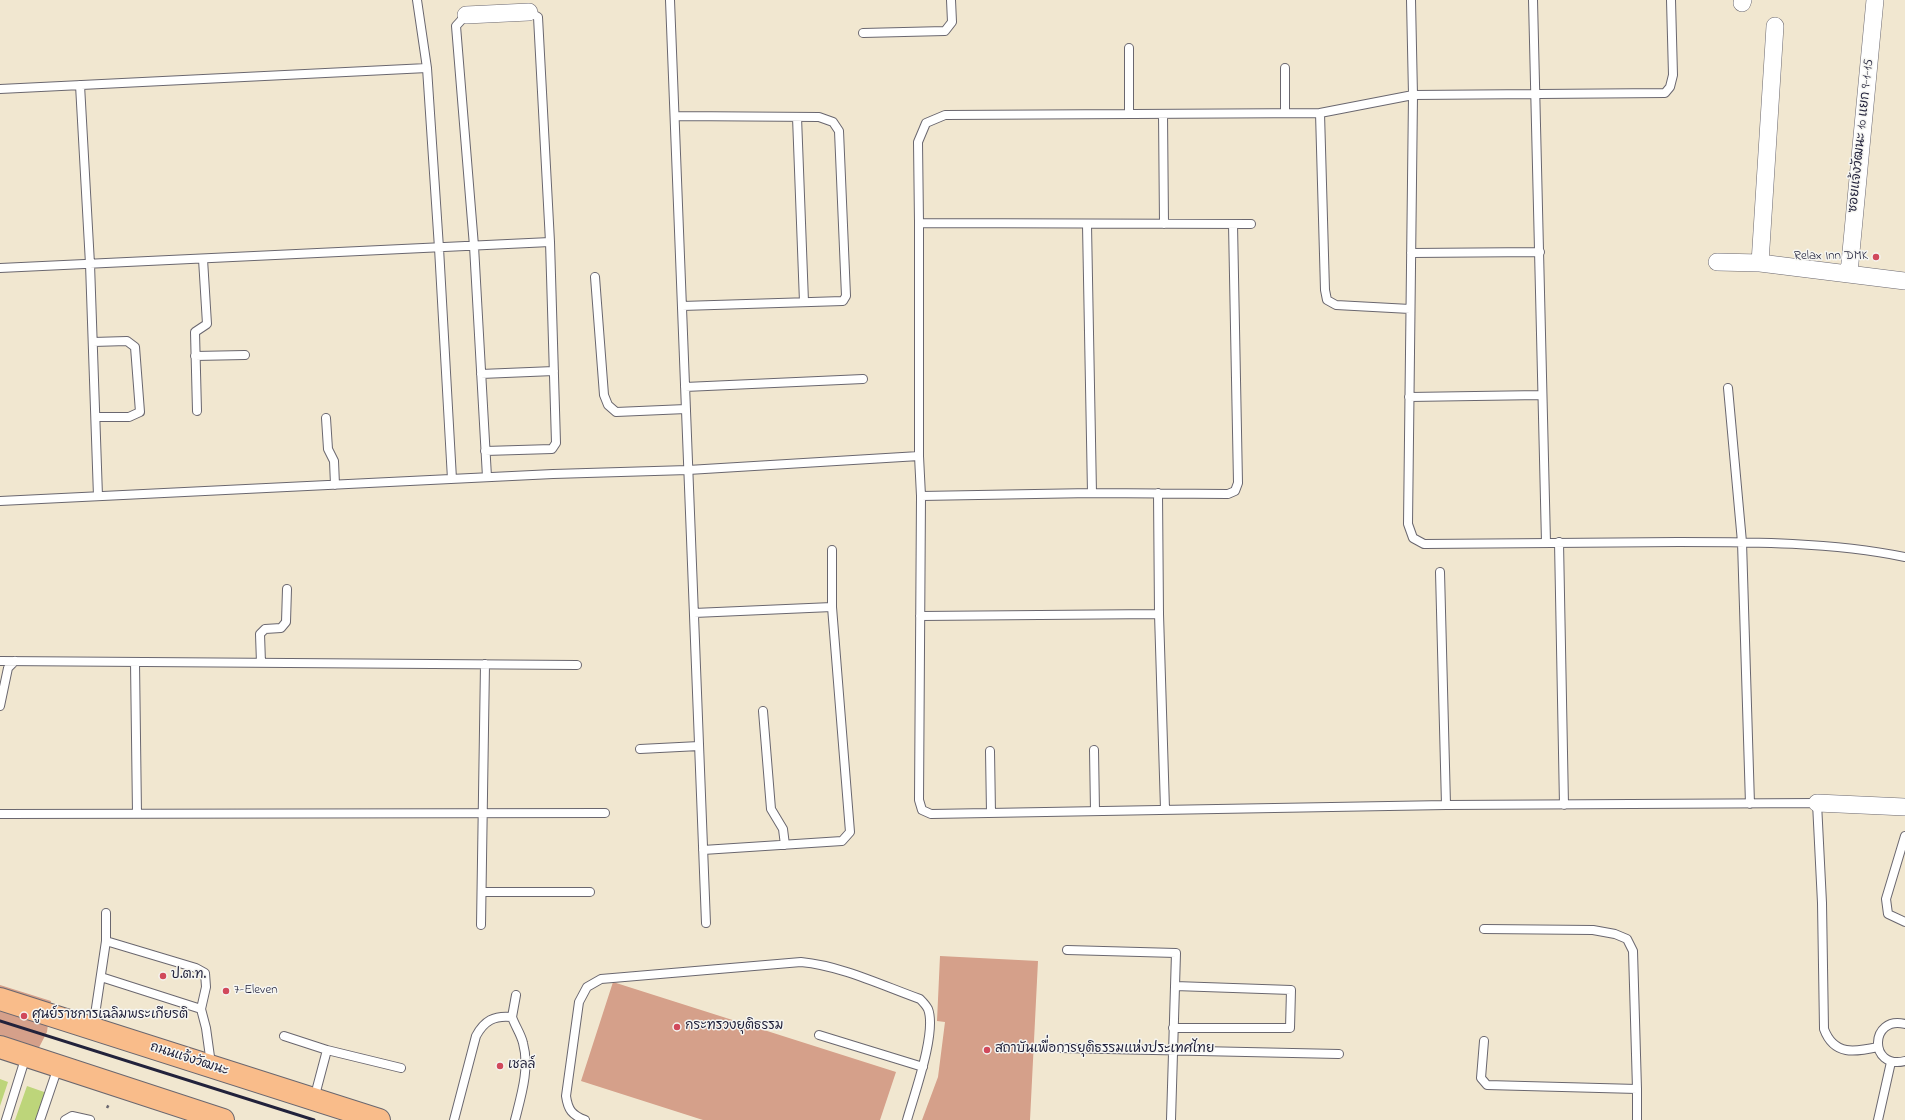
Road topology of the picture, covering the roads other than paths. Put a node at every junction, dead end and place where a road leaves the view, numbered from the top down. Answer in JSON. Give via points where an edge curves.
{"nodes":[{"id":1,"x":417,"y":0,"type":"edge"},
{"id":2,"x":670,"y":0,"type":"edge"},
{"id":3,"x":951,"y":0,"type":"edge"},
{"id":4,"x":1411,"y":0,"type":"edge"},
{"id":5,"x":1533,"y":0,"type":"edge"},
{"id":6,"x":1671,"y":0,"type":"edge"},
{"id":7,"x":1875,"y":0,"type":"edge"},
{"id":8,"x":529,"y":12,"type":"joint"},
{"id":9,"x":466,"y":15,"type":"joint"},
{"id":10,"x":1775,"y":26,"type":"dead end"},
{"id":11,"x":863,"y":33,"type":"dead end"},
{"id":12,"x":1129,"y":48,"type":"dead end"},
{"id":13,"x":427,"y":68,"type":"junction"},
{"id":14,"x":1285,"y":68,"type":"dead end"},
{"id":15,"x":80,"y":85,"type":"junction"},
{"id":16,"x":0,"y":89,"type":"edge"},
{"id":17,"x":1413,"y":95,"type":"junction"},
{"id":18,"x":1536,"y":95,"type":"junction"},
{"id":19,"x":1285,"y":113,"type":"junction"},
{"id":20,"x":1320,"y":113,"type":"junction"},
{"id":21,"x":1130,"y":114,"type":"junction"},
{"id":22,"x":1163,"y":114,"type":"junction"},
{"id":23,"x":675,"y":116,"type":"junction"},
{"id":24,"x":797,"y":117,"type":"junction"},
{"id":25,"x":920,"y":223,"type":"junction"},
{"id":26,"x":1164,"y":224,"type":"junction"},
{"id":27,"x":1233,"y":224,"type":"junction"},
{"id":28,"x":1251,"y":224,"type":"dead end"},
{"id":29,"x":1087,"y":225,"type":"junction"},
{"id":30,"x":550,"y":242,"type":"junction"},
{"id":31,"x":474,"y":246,"type":"junction"},
{"id":32,"x":439,"y":248,"type":"junction"},
{"id":33,"x":1540,"y":252,"type":"junction"},
{"id":34,"x":1411,"y":253,"type":"junction"},
{"id":35,"x":203,"y":259,"type":"junction"},
{"id":36,"x":1717,"y":262,"type":"dead end"},
{"id":37,"x":1760,"y":263,"type":"junction"},
{"id":38,"x":90,"y":264,"type":"junction"},
{"id":39,"x":0,"y":268,"type":"edge"},
{"id":40,"x":1849,"y":273,"type":"junction"},
{"id":41,"x":596,"y":277,"type":"dead end"},
{"id":42,"x":1905,"y":280,"type":"edge"},
{"id":43,"x":804,"y":302,"type":"junction"},
{"id":44,"x":682,"y":306,"type":"junction"},
{"id":45,"x":1410,"y":309,"type":"junction"},
{"id":46,"x":93,"y":342,"type":"junction"},
{"id":47,"x":245,"y":355,"type":"dead end"},
{"id":48,"x":195,"y":356,"type":"junction"},
{"id":49,"x":554,"y":371,"type":"junction"},
{"id":50,"x":481,"y":374,"type":"junction"},
{"id":51,"x":863,"y":379,"type":"dead end"},
{"id":52,"x":685,"y":387,"type":"junction"},
{"id":53,"x":1728,"y":388,"type":"dead end"},
{"id":54,"x":1541,"y":395,"type":"junction"},
{"id":55,"x":1409,"y":397,"type":"junction"},
{"id":56,"x":686,"y":409,"type":"junction"},
{"id":57,"x":197,"y":411,"type":"dead end"},
{"id":58,"x":96,"y":417,"type":"junction"},
{"id":59,"x":326,"y":418,"type":"dead end"},
{"id":60,"x":485,"y":451,"type":"junction"},
{"id":61,"x":919,"y":456,"type":"junction"},
{"id":62,"x":688,"y":470,"type":"junction"},
{"id":63,"x":487,"y":477,"type":"junction"},
{"id":64,"x":452,"y":479,"type":"junction"},
{"id":65,"x":335,"y":485,"type":"junction"},
{"id":66,"x":1092,"y":493,"type":"junction"},
{"id":67,"x":1158,"y":493,"type":"junction"},
{"id":68,"x":98,"y":496,"type":"junction"},
{"id":69,"x":921,"y":496,"type":"junction"},
{"id":70,"x":0,"y":501,"type":"edge"},
{"id":71,"x":1546,"y":542,"type":"junction"},
{"id":72,"x":1559,"y":542,"type":"junction"},
{"id":73,"x":1742,"y":542,"type":"junction"},
{"id":74,"x":832,"y":550,"type":"dead end"},
{"id":75,"x":1905,"y":557,"type":"edge"},
{"id":76,"x":1440,"y":572,"type":"dead end"},
{"id":77,"x":287,"y":589,"type":"dead end"},
{"id":78,"x":832,"y":607,"type":"junction"},
{"id":79,"x":694,"y":613,"type":"junction"},
{"id":80,"x":1159,"y":614,"type":"junction"},
{"id":81,"x":920,"y":616,"type":"junction"},
{"id":82,"x":0,"y":661,"type":"edge"},
{"id":83,"x":15,"y":662,"type":"junction"},
{"id":84,"x":135,"y":662,"type":"junction"},
{"id":85,"x":260,"y":663,"type":"junction"},
{"id":86,"x":485,"y":664,"type":"junction"},
{"id":87,"x":577,"y":665,"type":"dead end"},
{"id":88,"x":0,"y":706,"type":"edge"},
{"id":89,"x":763,"y":711,"type":"dead end"},
{"id":90,"x":699,"y":746,"type":"junction"},
{"id":91,"x":640,"y":749,"type":"dead end"},
{"id":92,"x":1094,"y":750,"type":"dead end"},
{"id":93,"x":990,"y":751,"type":"dead end"},
{"id":94,"x":1750,"y":804,"type":"junction"},
{"id":95,"x":1817,"y":804,"type":"junction"},
{"id":96,"x":1446,"y":805,"type":"junction"},
{"id":97,"x":1564,"y":805,"type":"junction"},
{"id":98,"x":1905,"y":807,"type":"edge"},
{"id":99,"x":1165,"y":809,"type":"junction"},
{"id":100,"x":1095,"y":811,"type":"junction"},
{"id":101,"x":482,"y":812,"type":"junction"},
{"id":102,"x":605,"y":813,"type":"dead end"},
{"id":103,"x":991,"y":813,"type":"junction"},
{"id":104,"x":0,"y":814,"type":"edge"},
{"id":105,"x":137,"y":814,"type":"junction"},
{"id":106,"x":1905,"y":836,"type":"edge"},
{"id":107,"x":785,"y":845,"type":"junction"},
{"id":108,"x":703,"y":850,"type":"junction"},
{"id":109,"x":482,"y":892,"type":"junction"},
{"id":110,"x":590,"y":892,"type":"dead end"},
{"id":111,"x":106,"y":913,"type":"dead end"},
{"id":112,"x":1905,"y":922,"type":"edge"},
{"id":113,"x":706,"y":923,"type":"dead end"},
{"id":114,"x":481,"y":925,"type":"dead end"},
{"id":115,"x":1484,"y":929,"type":"dead end"},
{"id":116,"x":106,"y":941,"type":"junction"},
{"id":117,"x":1067,"y":950,"type":"dead end"},
{"id":118,"x":101,"y":977,"type":"junction"},
{"id":119,"x":1174,"y":986,"type":"junction"},
{"id":120,"x":516,"y":995,"type":"dead end"},
{"id":121,"x":0,"y":999,"type":"edge"},
{"id":122,"x":201,"y":1009,"type":"junction"},
{"id":123,"x":512,"y":1018,"type":"junction"},
{"id":124,"x":1905,"y":1024,"type":"edge"},
{"id":125,"x":1174,"y":1028,"type":"junction"},
{"id":126,"x":93,"y":1029,"type":"junction"},
{"id":127,"x":819,"y":1035,"type":"dead end"},
{"id":128,"x":284,"y":1036,"type":"dead end"},
{"id":129,"x":1484,"y":1040,"type":"dead end"},
{"id":130,"x":0,"y":1047,"type":"edge"},
{"id":131,"x":1878,"y":1047,"type":"junction"},
{"id":132,"x":1060,"y":1048,"type":"dead end"},
{"id":133,"x":327,"y":1050,"type":"junction"},
{"id":134,"x":1173,"y":1051,"type":"junction"},
{"id":135,"x":1340,"y":1054,"type":"dead end"},
{"id":136,"x":26,"y":1056,"type":"junction"},
{"id":137,"x":1905,"y":1061,"type":"edge"},
{"id":138,"x":1891,"y":1062,"type":"junction"},
{"id":139,"x":58,"y":1066,"type":"junction"},
{"id":140,"x":212,"y":1067,"type":"junction"},
{"id":141,"x":401,"y":1068,"type":"dead end"},
{"id":142,"x":923,"y":1068,"type":"junction"},
{"id":143,"x":1637,"y":1089,"type":"junction"},
{"id":144,"x":314,"y":1100,"type":"junction"},
{"id":145,"x":210,"y":1118,"type":"edge"},
{"id":146,"x":6,"y":1120,"type":"edge"},
{"id":147,"x":40,"y":1120,"type":"edge"},
{"id":148,"x":66,"y":1120,"type":"edge"},
{"id":149,"x":90,"y":1120,"type":"edge"},
{"id":150,"x":379,"y":1120,"type":"edge"},
{"id":151,"x":454,"y":1120,"type":"edge"},
{"id":152,"x":515,"y":1120,"type":"edge"},
{"id":153,"x":585,"y":1120,"type":"edge"},
{"id":154,"x":907,"y":1120,"type":"edge"},
{"id":155,"x":1171,"y":1120,"type":"edge"},
{"id":156,"x":1637,"y":1120,"type":"edge"},
{"id":157,"x":1878,"y":1120,"type":"edge"}],
"edges":[{"from":1,"to":13,"type":"lane"},
{"from":2,"to":23,"type":"lane"},
{"from":3,"to":11,"type":"lane","via":[[952,22],[945,31]]},
{"from":4,"to":17,"type":"lane"},
{"from":5,"to":18,"type":"lane"},
{"from":6,"to":18,"type":"lane","via":[[1673,75],[1666,94]]},
{"from":7,"to":40,"type":"street","name":"ซอยแจ้งวัฒนะ 10 แยก 9-1-15"},
{"from":8,"to":9,"type":"street"},
{"from":8,"to":30,"type":"lane","via":[[538,17]]},
{"from":9,"to":31,"type":"lane","via":[[456,26]]},
{"from":10,"to":37,"type":"street"},
{"from":12,"to":21,"type":"lane"},
{"from":13,"to":15,"type":"lane"},
{"from":13,"to":32,"type":"lane"},
{"from":14,"to":19,"type":"lane"},
{"from":15,"to":16,"type":"lane"},
{"from":15,"to":38,"type":"lane"},
{"from":17,"to":18,"type":"lane"},
{"from":17,"to":20,"type":"lane"},
{"from":17,"to":34,"type":"lane"},
{"from":18,"to":33,"type":"lane"},
{"from":19,"to":20,"type":"lane"},
{"from":19,"to":22,"type":"lane"},
{"from":20,"to":45,"type":"lane","via":[[1327,300],[1336,305]]},
{"from":21,"to":22,"type":"lane"},
{"from":21,"to":25,"type":"lane","via":[[945,115],[926,123],[918,142]]},
{"from":22,"to":26,"type":"lane"},
{"from":23,"to":24,"type":"lane"},
{"from":23,"to":44,"type":"lane"},
{"from":24,"to":43,"type":"lane"},
{"from":24,"to":43,"type":"lane","via":[[818,117],[833,122],[839,131],[846,296],[843,300]]},
{"from":25,"to":29,"type":"lane"},
{"from":25,"to":61,"type":"lane"},
{"from":26,"to":27,"type":"lane"},
{"from":26,"to":29,"type":"lane"},
{"from":27,"to":28,"type":"lane"},
{"from":27,"to":67,"type":"lane","via":[[1238,483],[1235,491],[1228,494]]},
{"from":29,"to":66,"type":"lane"},
{"from":30,"to":31,"type":"lane"},
{"from":30,"to":49,"type":"lane"},
{"from":31,"to":32,"type":"lane"},
{"from":31,"to":50,"type":"lane"},
{"from":32,"to":35,"type":"lane"},
{"from":32,"to":64,"type":"lane"},
{"from":33,"to":34,"type":"lane"},
{"from":33,"to":54,"type":"lane"},
{"from":34,"to":45,"type":"lane"},
{"from":35,"to":38,"type":"lane"},
{"from":35,"to":48,"type":"lane","via":[[207,324],[195,332]]},
{"from":36,"to":37,"type":"street"},
{"from":37,"to":40,"type":"street"},
{"from":38,"to":39,"type":"lane"},
{"from":38,"to":46,"type":"lane"},
{"from":40,"to":42,"type":"street"},
{"from":41,"to":56,"type":"lane","via":[[604,395],[608,405],[616,412]]},
{"from":43,"to":44,"type":"lane"},
{"from":44,"to":52,"type":"lane"},
{"from":45,"to":55,"type":"lane"},
{"from":46,"to":58,"type":"lane"},
{"from":46,"to":58,"type":"lane","via":[[127,341],[135,347],[140,412],[129,417]]},
{"from":47,"to":48,"type":"lane"},
{"from":48,"to":57,"type":"lane"},
{"from":49,"to":50,"type":"lane"},
{"from":49,"to":60,"type":"lane","via":[[556,444],[552,450]]},
{"from":50,"to":60,"type":"lane"},
{"from":51,"to":52,"type":"lane"},
{"from":52,"to":56,"type":"lane"},
{"from":53,"to":73,"type":"lane"},
{"from":54,"to":55,"type":"lane"},
{"from":54,"to":71,"type":"lane"},
{"from":55,"to":71,"type":"lane","via":[[1408,524],[1413,538],[1424,544]]},
{"from":56,"to":62,"type":"lane"},
{"from":58,"to":68,"type":"lane"},
{"from":59,"to":65,"type":"lane","via":[[328,449],[334,461]]},
{"from":60,"to":63,"type":"lane"},
{"from":61,"to":62,"type":"lane"},
{"from":61,"to":69,"type":"lane"},
{"from":62,"to":63,"type":"lane"},
{"from":62,"to":79,"type":"lane"},
{"from":63,"to":64,"type":"lane"},
{"from":64,"to":65,"type":"lane"},
{"from":65,"to":68,"type":"lane"},
{"from":66,"to":67,"type":"lane"},
{"from":66,"to":69,"type":"lane"},
{"from":67,"to":80,"type":"lane"},
{"from":68,"to":70,"type":"lane"},
{"from":69,"to":81,"type":"lane"},
{"from":71,"to":72,"type":"lane"},
{"from":72,"to":73,"type":"lane"},
{"from":72,"to":97,"type":"lane"},
{"from":73,"to":75,"type":"lane","via":[[1834,546]]},
{"from":73,"to":94,"type":"lane"},
{"from":74,"to":78,"type":"lane"},
{"from":76,"to":96,"type":"lane"},
{"from":77,"to":85,"type":"lane","via":[[286,622],[281,628],[265,629],[260,634]]},
{"from":78,"to":79,"type":"lane"},
{"from":78,"to":107,"type":"lane","via":[[850,832],[842,841]]},
{"from":79,"to":90,"type":"lane"},
{"from":80,"to":81,"type":"lane"},
{"from":80,"to":99,"type":"lane"},
{"from":81,"to":103,"type":"lane","via":[[920,805],[922,810],[932,814]]},
{"from":82,"to":83,"type":"lane"},
{"from":83,"to":84,"type":"lane"},
{"from":83,"to":88,"type":"lane","via":[[8,668]]},
{"from":84,"to":85,"type":"lane"},
{"from":84,"to":105,"type":"lane"},
{"from":85,"to":86,"type":"lane"},
{"from":86,"to":87,"type":"lane"},
{"from":86,"to":101,"type":"lane"},
{"from":89,"to":107,"type":"lane","via":[[771,809],[783,829]]},
{"from":90,"to":91,"type":"lane"},
{"from":90,"to":108,"type":"lane"},
{"from":92,"to":100,"type":"lane"},
{"from":93,"to":103,"type":"lane"},
{"from":94,"to":95,"type":"lane"},
{"from":94,"to":97,"type":"lane"},
{"from":95,"to":98,"type":"street"},
{"from":95,"to":131,"type":"lane","via":[[1824,1029],[1828,1040],[1845,1050]]},
{"from":96,"to":97,"type":"lane"},
{"from":96,"to":99,"type":"lane"},
{"from":99,"to":100,"type":"lane"},
{"from":100,"to":103,"type":"lane"},
{"from":101,"to":102,"type":"lane"},
{"from":101,"to":105,"type":"lane"},
{"from":101,"to":109,"type":"lane"},
{"from":104,"to":105,"type":"lane"},
{"from":106,"to":112,"type":"lane","via":[[1886,899],[1888,914]]},
{"from":107,"to":108,"type":"lane"},
{"from":108,"to":113,"type":"lane"},
{"from":109,"to":110,"type":"lane"},
{"from":109,"to":114,"type":"lane"},
{"from":111,"to":116,"type":"lane"},
{"from":115,"to":143,"type":"lane","via":[[1593,930],[1627,939],[1633,951]]},
{"from":116,"to":118,"type":"lane"},
{"from":116,"to":122,"type":"lane","via":[[205,973],[206,987]]},
{"from":117,"to":119,"type":"lane","via":[[1176,953]]},
{"from":118,"to":122,"type":"lane"},
{"from":118,"to":126,"type":"lane"},
{"from":119,"to":125,"type":"lane"},
{"from":119,"to":125,"type":"lane","via":[[1291,990],[1290,1028]]},
{"from":120,"to":123,"type":"lane"},
{"from":121,"to":126,"type":"main road","name":"ถนนแจ้งวัฒนะ"},
{"from":122,"to":140,"type":"lane"},
{"from":123,"to":151,"type":"lane","via":[[492,1018],[481,1027],[476,1036]]},
{"from":123,"to":152,"type":"lane","via":[[523,1042],[526,1060]]},
{"from":124,"to":131,"type":"lane","via":[[1893,1023],[1882,1029]]},
{"from":125,"to":134,"type":"lane"},
{"from":126,"to":140,"type":"main road","name":"ถนนแจ้งวัฒนะ"},
{"from":127,"to":142,"type":"lane"},
{"from":128,"to":133,"type":"lane"},
{"from":129,"to":143,"type":"lane","via":[[1481,1078],[1487,1085]]},
{"from":130,"to":136,"type":"main road"},
{"from":131,"to":138,"type":"lane","via":[[1883,1056]]},
{"from":132,"to":134,"type":"lane"},
{"from":133,"to":141,"type":"lane"},
{"from":133,"to":144,"type":"lane"},
{"from":134,"to":135,"type":"lane"},
{"from":134,"to":155,"type":"lane"},
{"from":136,"to":139,"type":"main road"},
{"from":136,"to":146,"type":"lane"},
{"from":137,"to":138,"type":"lane"},
{"from":138,"to":157,"type":"lane"},
{"from":139,"to":145,"type":"main road"},
{"from":139,"to":147,"type":"lane"},
{"from":140,"to":144,"type":"main road","name":"ถนนแจ้งวัฒนะ"},
{"from":142,"to":153,"type":"lane","via":[[930,1023],[928,1008],[920,999],[820,963],[800,962],[601,979],[587,987],[579,1002],[566,1096],[567,1107],[574,1116]]},
{"from":142,"to":154,"type":"lane"},
{"from":143,"to":156,"type":"lane"},
{"from":144,"to":150,"type":"main road","name":"ถนนแจ้งวัฒนะ"},
{"from":148,"to":149,"type":"lane","via":[[72,1116]]}]}
